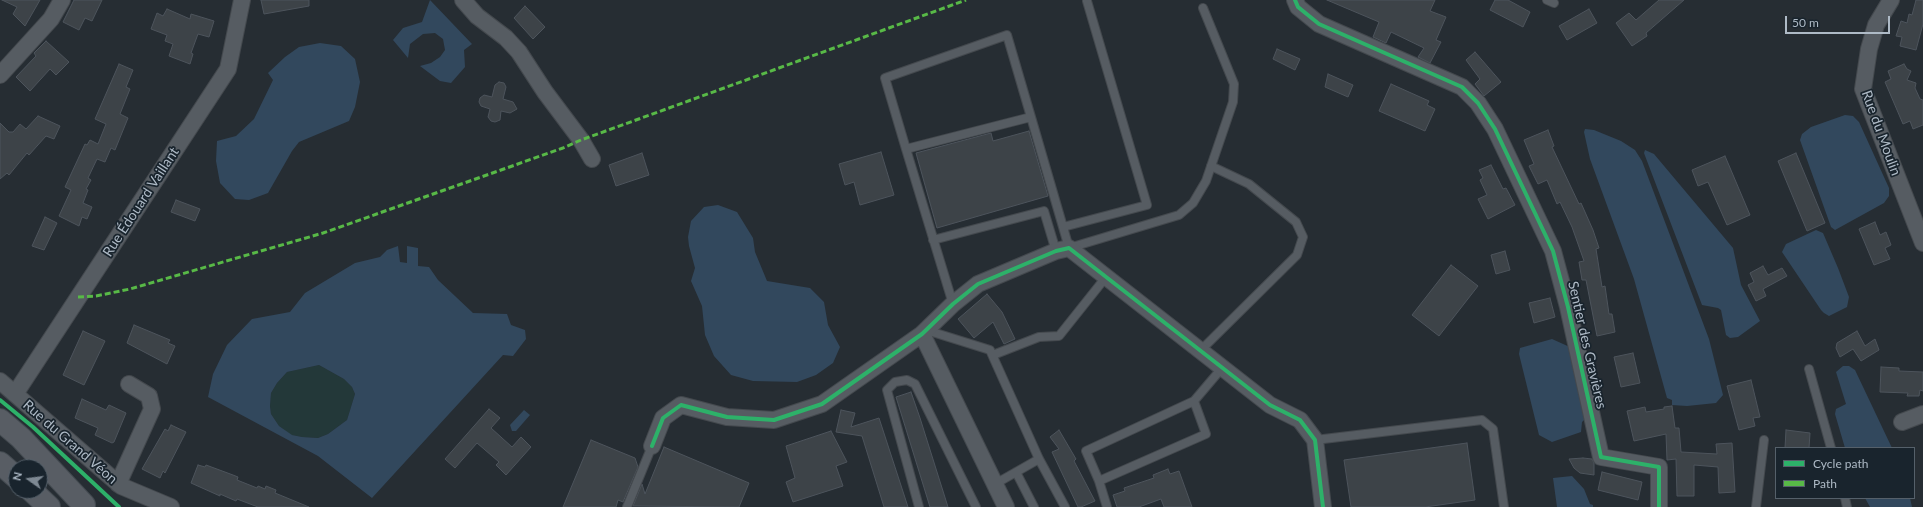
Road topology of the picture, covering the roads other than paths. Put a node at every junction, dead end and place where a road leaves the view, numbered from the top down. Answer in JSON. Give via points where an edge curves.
{"nodes":[{"id":1,"x":62,"y":0,"type":"edge"},
{"id":2,"x":242,"y":0,"type":"edge"},
{"id":3,"x":463,"y":0,"type":"edge"},
{"id":4,"x":1295,"y":0,"type":"edge"},
{"id":5,"x":1891,"y":0,"type":"edge"},
{"id":6,"x":1087,"y":1,"type":"dead end"},
{"id":7,"x":1203,"y":8,"type":"dead end"},
{"id":8,"x":0,"y":75,"type":"edge"},
{"id":9,"x":1031,"y":117,"type":"junction"},
{"id":10,"x":906,"y":149,"type":"junction"},
{"id":11,"x":592,"y":159,"type":"dead end"},
{"id":12,"x":1211,"y":166,"type":"junction"},
{"id":13,"x":1063,"y":227,"type":"junction"},
{"id":14,"x":933,"y":240,"type":"junction"},
{"id":15,"x":1923,"y":242,"type":"edge"},
{"id":16,"x":1062,"y":250,"type":"junction"},
{"id":17,"x":1106,"y":277,"type":"junction"},
{"id":18,"x":953,"y":304,"type":"junction"},
{"id":19,"x":924,"y":332,"type":"junction"},
{"id":20,"x":1200,"y":351,"type":"junction"},
{"id":21,"x":993,"y":355,"type":"junction"},
{"id":22,"x":1222,"y":368,"type":"junction"},
{"id":23,"x":1810,"y":369,"type":"dead end"},
{"id":24,"x":0,"y":381,"type":"edge"},
{"id":25,"x":129,"y":384,"type":"dead end"},
{"id":26,"x":15,"y":394,"type":"junction"},
{"id":27,"x":1194,"y":401,"type":"junction"},
{"id":28,"x":1923,"y":414,"type":"edge"},
{"id":29,"x":0,"y":420,"type":"edge"},
{"id":30,"x":1902,"y":422,"type":"dead end"},
{"id":31,"x":0,"y":438,"type":"edge"},
{"id":32,"x":1314,"y":440,"type":"junction"},
{"id":33,"x":1764,"y":440,"type":"dead end"},
{"id":34,"x":652,"y":446,"type":"joint"},
{"id":35,"x":1831,"y":447,"type":"edge"},
{"id":36,"x":27,"y":459,"type":"edge"},
{"id":37,"x":1040,"y":459,"type":"junction"},
{"id":38,"x":0,"y":463,"type":"edge"},
{"id":39,"x":8,"y":470,"type":"edge"},
{"id":40,"x":1016,"y":472,"type":"junction"},
{"id":41,"x":48,"y":475,"type":"edge"},
{"id":42,"x":1099,"y":481,"type":"junction"},
{"id":43,"x":118,"y":484,"type":"junction"},
{"id":44,"x":995,"y":484,"type":"junction"},
{"id":45,"x":38,"y":499,"type":"edge"},
{"id":46,"x":40,"y":499,"type":"edge"},
{"id":47,"x":85,"y":506,"type":"edge"},
{"id":48,"x":45,"y":507,"type":"edge"},
{"id":49,"x":49,"y":507,"type":"edge"},
{"id":50,"x":171,"y":507,"type":"edge"},
{"id":51,"x":627,"y":507,"type":"edge"},
{"id":52,"x":919,"y":507,"type":"edge"},
{"id":53,"x":976,"y":507,"type":"edge"},
{"id":54,"x":1006,"y":507,"type":"edge"},
{"id":55,"x":1034,"y":507,"type":"edge"},
{"id":56,"x":1065,"y":507,"type":"edge"},
{"id":57,"x":1107,"y":507,"type":"edge"},
{"id":58,"x":1323,"y":507,"type":"edge"},
{"id":59,"x":1504,"y":507,"type":"edge"},
{"id":60,"x":1659,"y":507,"type":"edge"},
{"id":61,"x":1756,"y":507,"type":"edge"}],
"edges":[{"from":1,"to":8,"type":"street","via":[[51,20]]},
{"from":2,"to":26,"type":"street","name":"Rue Édouard Vaillant","via":[[228,69]]},
{"from":3,"to":11,"type":"street","via":[[477,16],[506,38],[519,52]]},
{"from":4,"to":60,"type":"street","name":"Sentier des Gravières","via":[[1298,7],[1319,24],[1462,87],[1478,103],[1495,129],[1553,251],[1601,457],[1659,467]]},
{"from":5,"to":15,"type":"street","name":"Rue du Moulin","via":[[1876,26],[1869,49],[1863,89]]},
{"from":6,"to":13,"type":"lane","via":[[1147,205]]},
{"from":7,"to":12,"type":"lane","via":[[1234,84],[1233,102]]},
{"from":9,"to":10,"type":"lane"},
{"from":9,"to":10,"type":"lane","via":[[1007,35],[885,78]]},
{"from":9,"to":13,"type":"lane"},
{"from":10,"to":14,"type":"lane"},
{"from":12,"to":16,"type":"lane","via":[[1206,181],[1192,203],[1180,215]]},
{"from":12,"to":20,"type":"lane","via":[[1250,184],[1296,222],[1304,237],[1297,255]]},
{"from":13,"to":16,"type":"lane"},
{"from":14,"to":16,"type":"lane","via":[[1044,210]]},
{"from":14,"to":18,"type":"lane"},
{"from":16,"to":17,"type":"street"},
{"from":16,"to":18,"type":"street","via":[[978,284]]},
{"from":17,"to":20,"type":"street"},
{"from":17,"to":21,"type":"lane","via":[[1059,336],[1039,337]]},
{"from":18,"to":19,"type":"street"},
{"from":19,"to":21,"type":"lane","via":[[990,350]]},
{"from":19,"to":34,"type":"street","via":[[822,404],[774,420],[727,417],[681,405],[663,418]]},
{"from":19,"to":44,"type":"street"},
{"from":20,"to":22,"type":"street"},
{"from":21,"to":37,"type":"lane"},
{"from":22,"to":27,"type":"lane"},
{"from":22,"to":32,"type":"street","via":[[1270,405],[1300,420]]},
{"from":23,"to":35,"type":"lane"},
{"from":24,"to":26,"type":"street","name":"Rue du Grand Véon"},
{"from":25,"to":43,"type":"street","via":[[149,396],[152,409]]},
{"from":26,"to":43,"type":"street","name":"Rue du Grand Véon"},
{"from":27,"to":42,"type":"lane","via":[[1086,451]]},
{"from":27,"to":42,"type":"lane","via":[[1206,434]]},
{"from":28,"to":30,"type":"street"},
{"from":29,"to":47,"type":"main road","via":[[21,438]]},
{"from":31,"to":36,"type":"main road"},
{"from":32,"to":58,"type":"street"},
{"from":32,"to":59,"type":"lane","via":[[1482,420],[1493,429]]},
{"from":33,"to":61,"type":"lane"},
{"from":34,"to":51,"type":"lane"},
{"from":37,"to":40,"type":"lane"},
{"from":37,"to":56,"type":"lane"},
{"from":38,"to":39,"type":"main road"},
{"from":40,"to":44,"type":"lane"},
{"from":40,"to":55,"type":"lane"},
{"from":41,"to":47,"type":"main road"},
{"from":42,"to":57,"type":"lane"},
{"from":43,"to":50,"type":"street","name":"Rue du Grand Véon"},
{"from":44,"to":54,"type":"street"},
{"from":45,"to":48,"type":"street"},
{"from":46,"to":49,"type":"main road"},
{"from":52,"to":53,"type":"lane","via":[[887,390],[895,382],[907,380],[915,384]]}]}
